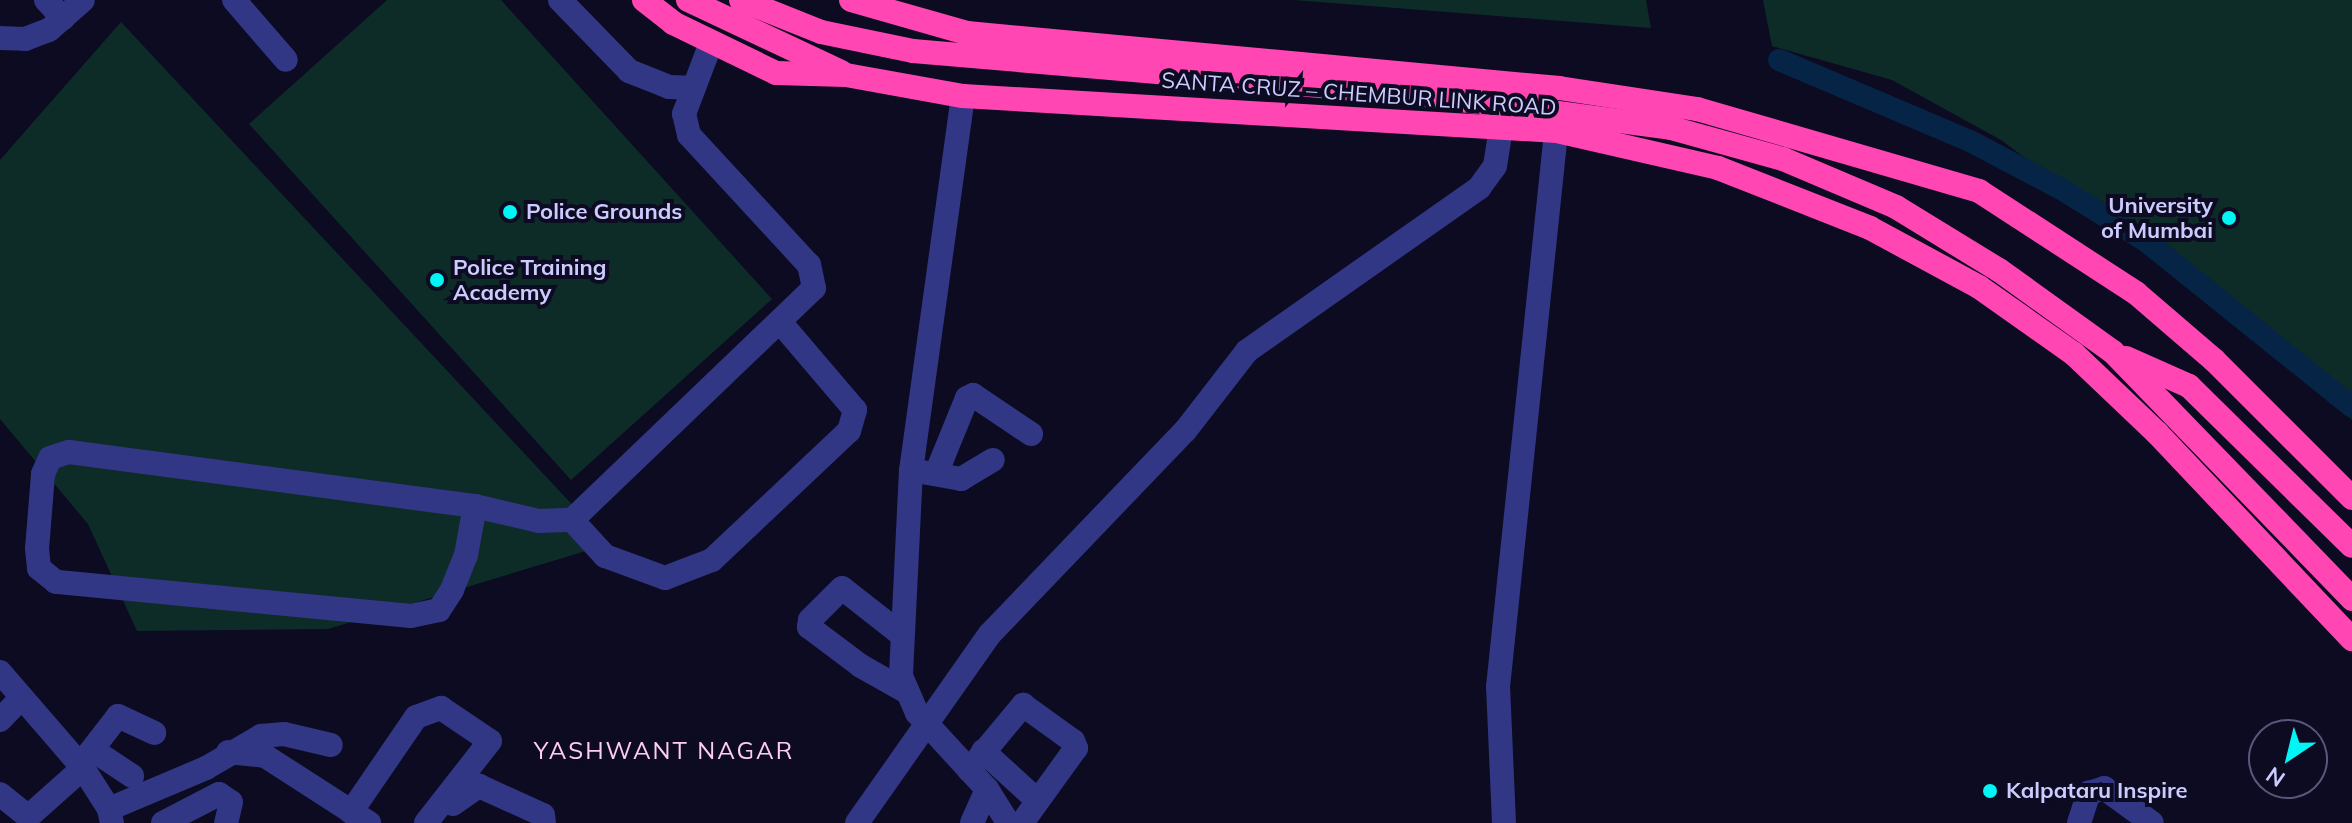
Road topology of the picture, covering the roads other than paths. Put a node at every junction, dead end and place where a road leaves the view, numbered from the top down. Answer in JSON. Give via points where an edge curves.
{"nodes":[{"id":1,"x":46,"y":0,"type":"edge"},
{"id":2,"x":83,"y":0,"type":"edge"},
{"id":3,"x":234,"y":0,"type":"edge"},
{"id":4,"x":560,"y":0,"type":"edge"},
{"id":5,"x":644,"y":0,"type":"edge"},
{"id":6,"x":688,"y":0,"type":"edge"},
{"id":7,"x":741,"y":0,"type":"edge"},
{"id":8,"x":851,"y":0,"type":"edge"},
{"id":9,"x":63,"y":18,"type":"junction"},
{"id":10,"x":0,"y":38,"type":"edge"},
{"id":11,"x":711,"y":43,"type":"junction"},
{"id":12,"x":286,"y":60,"type":"dead end"},
{"id":13,"x":846,"y":75,"type":"junction"},
{"id":14,"x":692,"y":88,"type":"junction"},
{"id":15,"x":1559,"y":88,"type":"junction"},
{"id":16,"x":963,"y":96,"type":"junction"},
{"id":17,"x":1501,"y":127,"type":"junction"},
{"id":18,"x":1557,"y":131,"type":"junction"},
{"id":19,"x":781,"y":323,"type":"junction"},
{"id":20,"x":2113,"y":352,"type":"junction"},
{"id":21,"x":1031,"y":434,"type":"dead end"},
{"id":22,"x":993,"y":460,"type":"dead end"},
{"id":23,"x":911,"y":470,"type":"junction"},
{"id":24,"x":936,"y":474,"type":"junction"},
{"id":25,"x":2352,"y":498,"type":"edge"},
{"id":26,"x":475,"y":506,"type":"junction"},
{"id":27,"x":572,"y":520,"type":"junction"},
{"id":28,"x":2352,"y":546,"type":"edge"},
{"id":29,"x":2352,"y":599,"type":"edge"},
{"id":30,"x":902,"y":635,"type":"junction"},
{"id":31,"x":2352,"y":639,"type":"edge"},
{"id":32,"x":0,"y":672,"type":"edge"},
{"id":33,"x":905,"y":691,"type":"junction"},
{"id":34,"x":19,"y":700,"type":"junction"},
{"id":35,"x":0,"y":720,"type":"edge"},
{"id":36,"x":925,"y":724,"type":"junction"},
{"id":37,"x":154,"y":733,"type":"dead end"},
{"id":38,"x":331,"y":745,"type":"dead end"},
{"id":39,"x":228,"y":752,"type":"junction"},
{"id":40,"x":976,"y":760,"type":"junction"},
{"id":41,"x":85,"y":761,"type":"junction"},
{"id":42,"x":134,"y":787,"type":"junction"},
{"id":43,"x":987,"y":789,"type":"junction"},
{"id":44,"x":0,"y":794,"type":"edge"},
{"id":45,"x":1038,"y":801,"type":"junction"},
{"id":46,"x":110,"y":816,"type":"edge"},
{"id":47,"x":360,"y":817,"type":"edge"},
{"id":48,"x":149,"y":823,"type":"edge"},
{"id":49,"x":163,"y":823,"type":"edge"},
{"id":50,"x":226,"y":823,"type":"edge"},
{"id":51,"x":426,"y":823,"type":"edge"},
{"id":52,"x":435,"y":823,"type":"edge"},
{"id":53,"x":544,"y":823,"type":"edge"},
{"id":54,"x":857,"y":823,"type":"edge"},
{"id":55,"x":972,"y":823,"type":"edge"},
{"id":56,"x":1008,"y":823,"type":"edge"},
{"id":57,"x":1022,"y":823,"type":"edge"},
{"id":58,"x":1504,"y":823,"type":"edge"},
{"id":59,"x":2079,"y":823,"type":"edge"},
{"id":60,"x":2152,"y":823,"type":"edge"}],
"edges":[{"from":1,"to":9,"type":"street"},
{"from":2,"to":9,"type":"street"},
{"from":3,"to":12,"type":"street"},
{"from":4,"to":14,"type":"street","via":[[629,71],[669,87]]},
{"from":5,"to":11,"type":"highway","name":"SANTA CRUZ – CHEMBUR LINK ROAD"},
{"from":6,"to":13,"type":"highway"},
{"from":7,"to":20,"type":"highway","bridge":true,"via":[[821,32],[913,51],[1424,95],[1671,128],[1783,159],[1896,207],[1999,270]]},
{"from":8,"to":15,"type":"highway","name":"SANTA CRUZ – CHEMBUR LINK ROAD","via":[[967,33]]},
{"from":9,"to":10,"type":"street","via":[[25,39]]},
{"from":11,"to":13,"type":"highway","name":"SANTA CRUZ – CHEMBUR LINK ROAD","via":[[776,73]]},
{"from":11,"to":14,"type":"street"},
{"from":13,"to":16,"type":"highway","name":"SANTA CRUZ – CHEMBUR LINK ROAD"},
{"from":14,"to":19,"type":"street","via":[[684,114],[689,135],[815,277],[814,288]]},
{"from":15,"to":18,"type":"street"},
{"from":15,"to":25,"type":"highway","name":"SANTA CRUZ – CHEMBUR LINK ROAD","via":[[1738,118],[1979,191],[2136,293],[2214,360]]},
{"from":16,"to":17,"type":"highway","name":"SANTA CRUZ – CHEMBUR LINK ROAD"},
{"from":16,"to":23,"type":"street"},
{"from":17,"to":18,"type":"highway","name":"SANTA CRUZ – CHEMBUR LINK ROAD"},
{"from":17,"to":36,"type":"street","via":[[1495,166],[1479,188],[1247,351],[1185,431],[990,634]]},
{"from":18,"to":31,"type":"highway","name":"SANTA CRUZ – CHEMBUR LINK ROAD","via":[[1718,168],[1870,228],[1979,287],[2074,354],[2157,433]]},
{"from":18,"to":58,"type":"street","via":[[1498,687]]},
{"from":19,"to":27,"type":"street"},
{"from":19,"to":27,"type":"street","via":[[855,410],[849,431],[838,442],[712,560],[665,578],[605,556]]},
{"from":20,"to":28,"type":"highway","via":[[2189,386]]},
{"from":20,"to":29,"type":"highway"},
{"from":21,"to":24,"type":"street","via":[[973,395],[967,398]]},
{"from":22,"to":24,"type":"street","via":[[961,479]]},
{"from":23,"to":24,"type":"street"},
{"from":23,"to":30,"type":"street"},
{"from":26,"to":26,"type":"street","via":[[69,452],[50,458],[43,474],[39,568],[56,582],[411,616],[439,610],[452,590]]},
{"from":26,"to":27,"type":"street","via":[[539,521]]},
{"from":30,"to":33,"type":"street"},
{"from":30,"to":33,"type":"street","via":[[842,588],[809,627]]},
{"from":32,"to":34,"type":"street"},
{"from":33,"to":36,"type":"street"},
{"from":34,"to":35,"type":"street"},
{"from":34,"to":41,"type":"street"},
{"from":36,"to":40,"type":"street"},
{"from":36,"to":54,"type":"street"},
{"from":37,"to":41,"type":"street","via":[[118,716]]},
{"from":38,"to":39,"type":"street","via":[[284,734],[261,736]]},
{"from":39,"to":42,"type":"street","via":[[206,768]]},
{"from":39,"to":47,"type":"street","via":[[265,756]]},
{"from":40,"to":43,"type":"street"},
{"from":40,"to":45,"type":"street"},
{"from":40,"to":45,"type":"street","via":[[1023,705],[1076,748]]},
{"from":41,"to":42,"type":"street"},
{"from":41,"to":44,"type":"street","via":[[28,817]]},
{"from":41,"to":46,"type":"street"},
{"from":42,"to":46,"type":"street"},
{"from":42,"to":48,"type":"street"},
{"from":43,"to":55,"type":"street"},
{"from":43,"to":56,"type":"street"},
{"from":45,"to":57,"type":"street"},
{"from":47,"to":51,"type":"street","via":[[416,717],[441,708],[490,741]]},
{"from":49,"to":50,"type":"street","via":[[219,794],[231,802]]},
{"from":52,"to":53,"type":"street","via":[[474,785],[543,815]]},
{"from":59,"to":60,"type":"street","via":[[2089,793],[2104,788]]}]}
